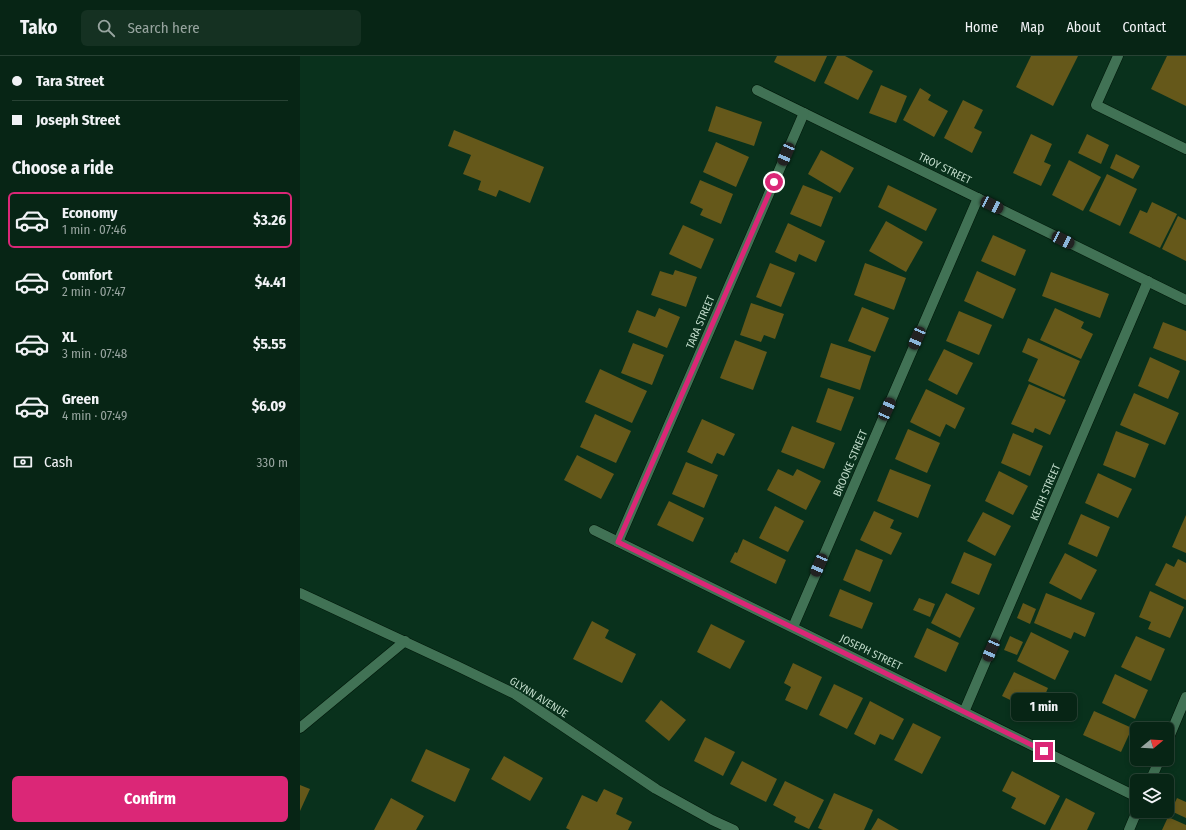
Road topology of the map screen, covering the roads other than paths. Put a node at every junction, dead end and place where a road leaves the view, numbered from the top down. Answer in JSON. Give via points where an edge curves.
{"nodes":[{"id":1,"x":1118,"y":56,"type":"edge"},
{"id":2,"x":758,"y":90,"type":"dead end"},
{"id":3,"x":804,"y":113,"type":"junction"},
{"id":4,"x":1186,"y":149,"type":"edge"},
{"id":5,"x":978,"y":198,"type":"junction"},
{"id":6,"x":1148,"y":281,"type":"junction"},
{"id":7,"x":1186,"y":300,"type":"edge"},
{"id":8,"x":594,"y":530,"type":"dead end"},
{"id":9,"x":618,"y":542,"type":"junction"},
{"id":10,"x":300,"y":593,"type":"edge"},
{"id":11,"x":793,"y":627,"type":"junction"},
{"id":12,"x":405,"y":641,"type":"junction"},
{"id":13,"x":1186,"y":698,"type":"edge"},
{"id":14,"x":964,"y":712,"type":"junction"},
{"id":15,"x":1174,"y":726,"type":"edge"},
{"id":16,"x":300,"y":728,"type":"edge"},
{"id":17,"x":1130,"y":794,"type":"edge"},
{"id":18,"x":1134,"y":818,"type":"edge"},
{"id":19,"x":734,"y":830,"type":"edge"},
{"id":20,"x":1129,"y":830,"type":"edge"}],
"edges":[{"from":1,"to":4,"type":"street","via":[[1096,105]]},
{"from":2,"to":3,"type":"street","name":"TROY STREET"},
{"from":3,"to":5,"type":"street","name":"TROY STREET"},
{"from":3,"to":9,"type":"street","name":"TARA STREET"},
{"from":5,"to":6,"type":"street","name":"TROY STREET"},
{"from":5,"to":11,"type":"street","name":"BROOKE STREET"},
{"from":6,"to":7,"type":"street","name":"TROY STREET"},
{"from":6,"to":14,"type":"street","name":"KEITH STREET"},
{"from":8,"to":9,"type":"street","name":"JOSEPH STREET"},
{"from":9,"to":11,"type":"street","name":"JOSEPH STREET"},
{"from":10,"to":12,"type":"street","name":"GLYNN AVENUE"},
{"from":11,"to":14,"type":"street","name":"JOSEPH STREET"},
{"from":12,"to":16,"type":"street"},
{"from":12,"to":19,"type":"street","name":"GLYNN AVENUE","via":[[515,694],[656,789]]},
{"from":13,"to":15,"type":"street"},
{"from":14,"to":17,"type":"street","name":"JOSEPH STREET"},
{"from":18,"to":20,"type":"street"}]}
